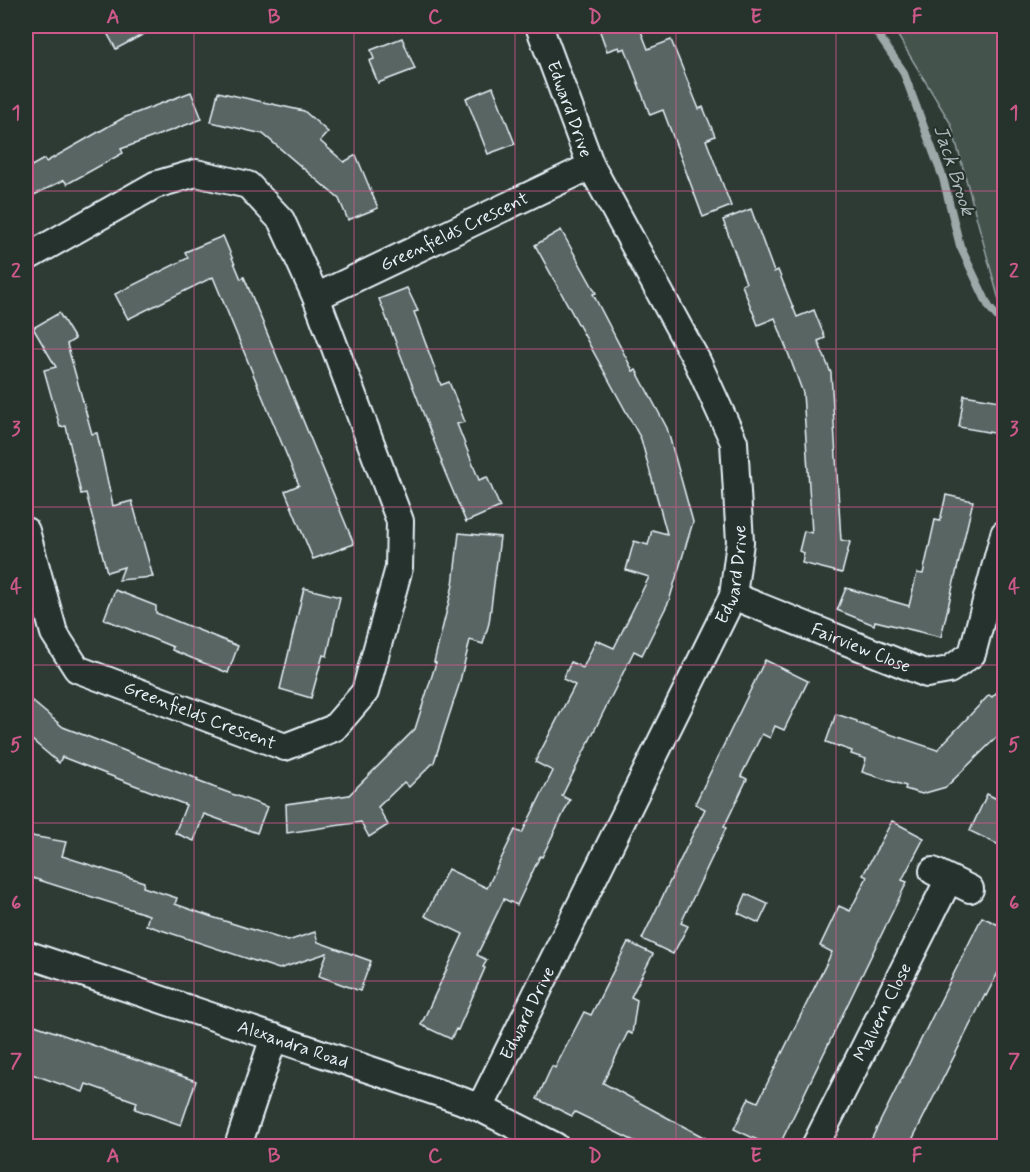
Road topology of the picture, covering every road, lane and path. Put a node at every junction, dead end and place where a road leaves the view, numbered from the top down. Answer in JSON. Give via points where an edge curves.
{"nodes":[{"id":1,"x":540,"y":26,"type":"edge"},
{"id":2,"x":591,"y":166,"type":"junction"},
{"id":3,"x":26,"y":258,"type":"edge"},
{"id":4,"x":316,"y":297,"type":"junction"},
{"id":5,"x":26,"y":531,"type":"edge"},
{"id":6,"x":1005,"y":534,"type":"edge"},
{"id":7,"x":733,"y":597,"type":"junction"},
{"id":8,"x":951,"y":880,"type":"dead end"},
{"id":9,"x":26,"y":954,"type":"edge"},
{"id":10,"x":274,"y":1036,"type":"junction"},
{"id":11,"x":480,"y":1108,"type":"junction"},
{"id":12,"x":238,"y":1146,"type":"edge"},
{"id":13,"x":555,"y":1146,"type":"edge"},
{"id":14,"x":815,"y":1146,"type":"edge"}],
"edges":[{"from":1,"to":2,"type":"street","name":"Edward Drive"},
{"from":2,"to":4,"type":"street","name":"Greenfields Crescent"},
{"from":2,"to":7,"type":"street","name":"Edward Drive","via":[[697,361],[734,442],[740,542]]},
{"from":3,"to":4,"type":"street","name":"Greenfields Crescent","via":[[154,185],[196,173],[248,185],[281,220]]},
{"from":4,"to":5,"type":"street","name":"Greenfields Crescent","via":[[400,521],[399,568],[365,692],[334,728],[285,747],[77,669],[54,633]]},
{"from":6,"to":7,"type":"street","name":"Fairview Close","via":[[972,654],[949,670],[927,674]]},
{"from":7,"to":11,"type":"street","name":"Edward Drive"},
{"from":8,"to":14,"type":"street","name":"Malvern Close"},
{"from":9,"to":10,"type":"street","name":"Alexandra Road"},
{"from":10,"to":11,"type":"street","name":"Alexandra Road"},
{"from":10,"to":12,"type":"street"},
{"from":11,"to":13,"type":"street","name":"Alexandra Road"}]}
